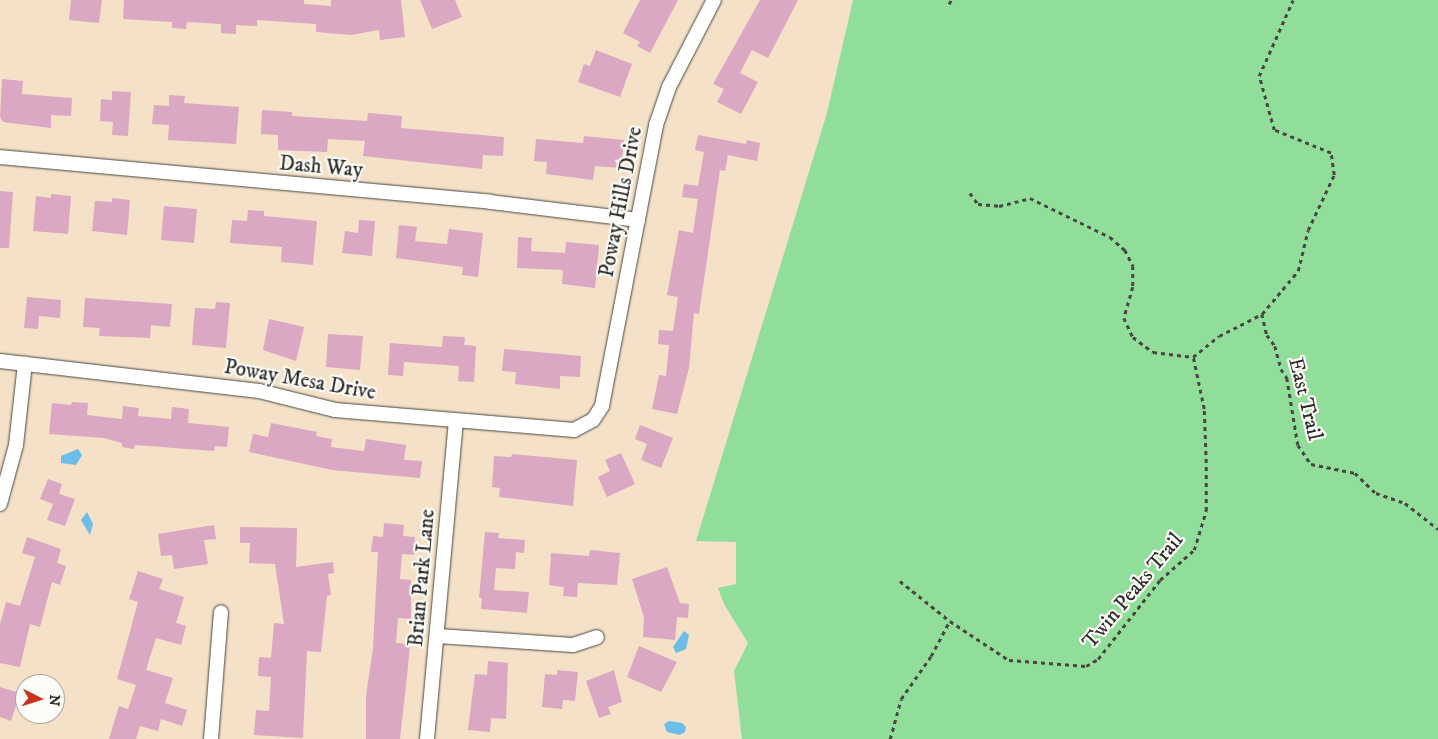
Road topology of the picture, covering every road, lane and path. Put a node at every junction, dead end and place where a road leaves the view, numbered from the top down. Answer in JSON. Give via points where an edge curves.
{"nodes":[{"id":1,"x":714,"y":0,"type":"edge"},
{"id":2,"x":951,"y":0,"type":"edge"},
{"id":3,"x":1293,"y":0,"type":"edge"},
{"id":4,"x":949,"y":4,"type":"dead end"},
{"id":5,"x":0,"y":157,"type":"edge"},
{"id":6,"x":970,"y":193,"type":"dead end"},
{"id":7,"x":638,"y":220,"type":"junction"},
{"id":8,"x":1262,"y":314,"type":"junction"},
{"id":9,"x":1193,"y":357,"type":"junction"},
{"id":10,"x":0,"y":361,"type":"edge"},
{"id":11,"x":25,"y":363,"type":"junction"},
{"id":12,"x":593,"y":420,"type":"joint"},
{"id":13,"x":456,"y":421,"type":"junction"},
{"id":14,"x":0,"y":504,"type":"edge"},
{"id":15,"x":1438,"y":529,"type":"edge"},
{"id":16,"x":900,"y":580,"type":"dead end"},
{"id":17,"x":221,"y":612,"type":"dead end"},
{"id":18,"x":950,"y":621,"type":"junction"},
{"id":19,"x":438,"y":636,"type":"junction"},
{"id":20,"x":597,"y":637,"type":"dead end"},
{"id":21,"x":211,"y":739,"type":"edge"},
{"id":22,"x":427,"y":739,"type":"edge"},
{"id":23,"x":890,"y":739,"type":"edge"}],
"edges":[{"from":1,"to":7,"type":"street","name":"Poway Hills Drive","via":[[669,87],[656,125]]},
{"from":2,"to":4,"type":"path"},
{"from":3,"to":8,"type":"path","via":[[1259,76],[1274,130],[1331,153],[1334,175],[1308,230],[1298,271]]},
{"from":5,"to":7,"type":"street","name":"Dash Way","via":[[490,202]]},
{"from":6,"to":9,"type":"path","via":[[978,204],[999,206],[1030,198],[1110,237],[1126,250],[1133,266],[1134,287],[1124,318],[1133,337],[1153,352]]},
{"from":7,"to":12,"type":"street","name":"Poway Hills Drive","via":[[602,406]]},
{"from":8,"to":9,"type":"path","via":[[1219,336]]},
{"from":8,"to":15,"type":"path","name":"East Trail","via":[[1268,335],[1280,356],[1281,369],[1288,378],[1298,445],[1311,464],[1355,474],[1376,493],[1405,503]]},
{"from":9,"to":18,"type":"path","name":"Twin Peaks Trail","via":[[1204,409],[1206,511],[1194,550],[1160,580],[1098,659],[1086,666],[1009,660]]},
{"from":10,"to":11,"type":"street","name":"Poway Mesa Drive"},
{"from":11,"to":13,"type":"street","name":"Poway Mesa Drive","via":[[259,391],[335,410]]},
{"from":11,"to":14,"type":"street","via":[[16,445]]},
{"from":12,"to":13,"type":"street","name":"Poway Mesa Drive","via":[[574,430]]},
{"from":13,"to":19,"type":"street","name":"Brian Park Lane"},
{"from":16,"to":18,"type":"path","name":"Twin Peaks Trail"},
{"from":17,"to":21,"type":"street"},
{"from":18,"to":23,"type":"path","via":[[931,656],[901,699]]},
{"from":19,"to":20,"type":"street","via":[[573,646]]},
{"from":19,"to":22,"type":"street","name":"Brian Park Lane"}]}
